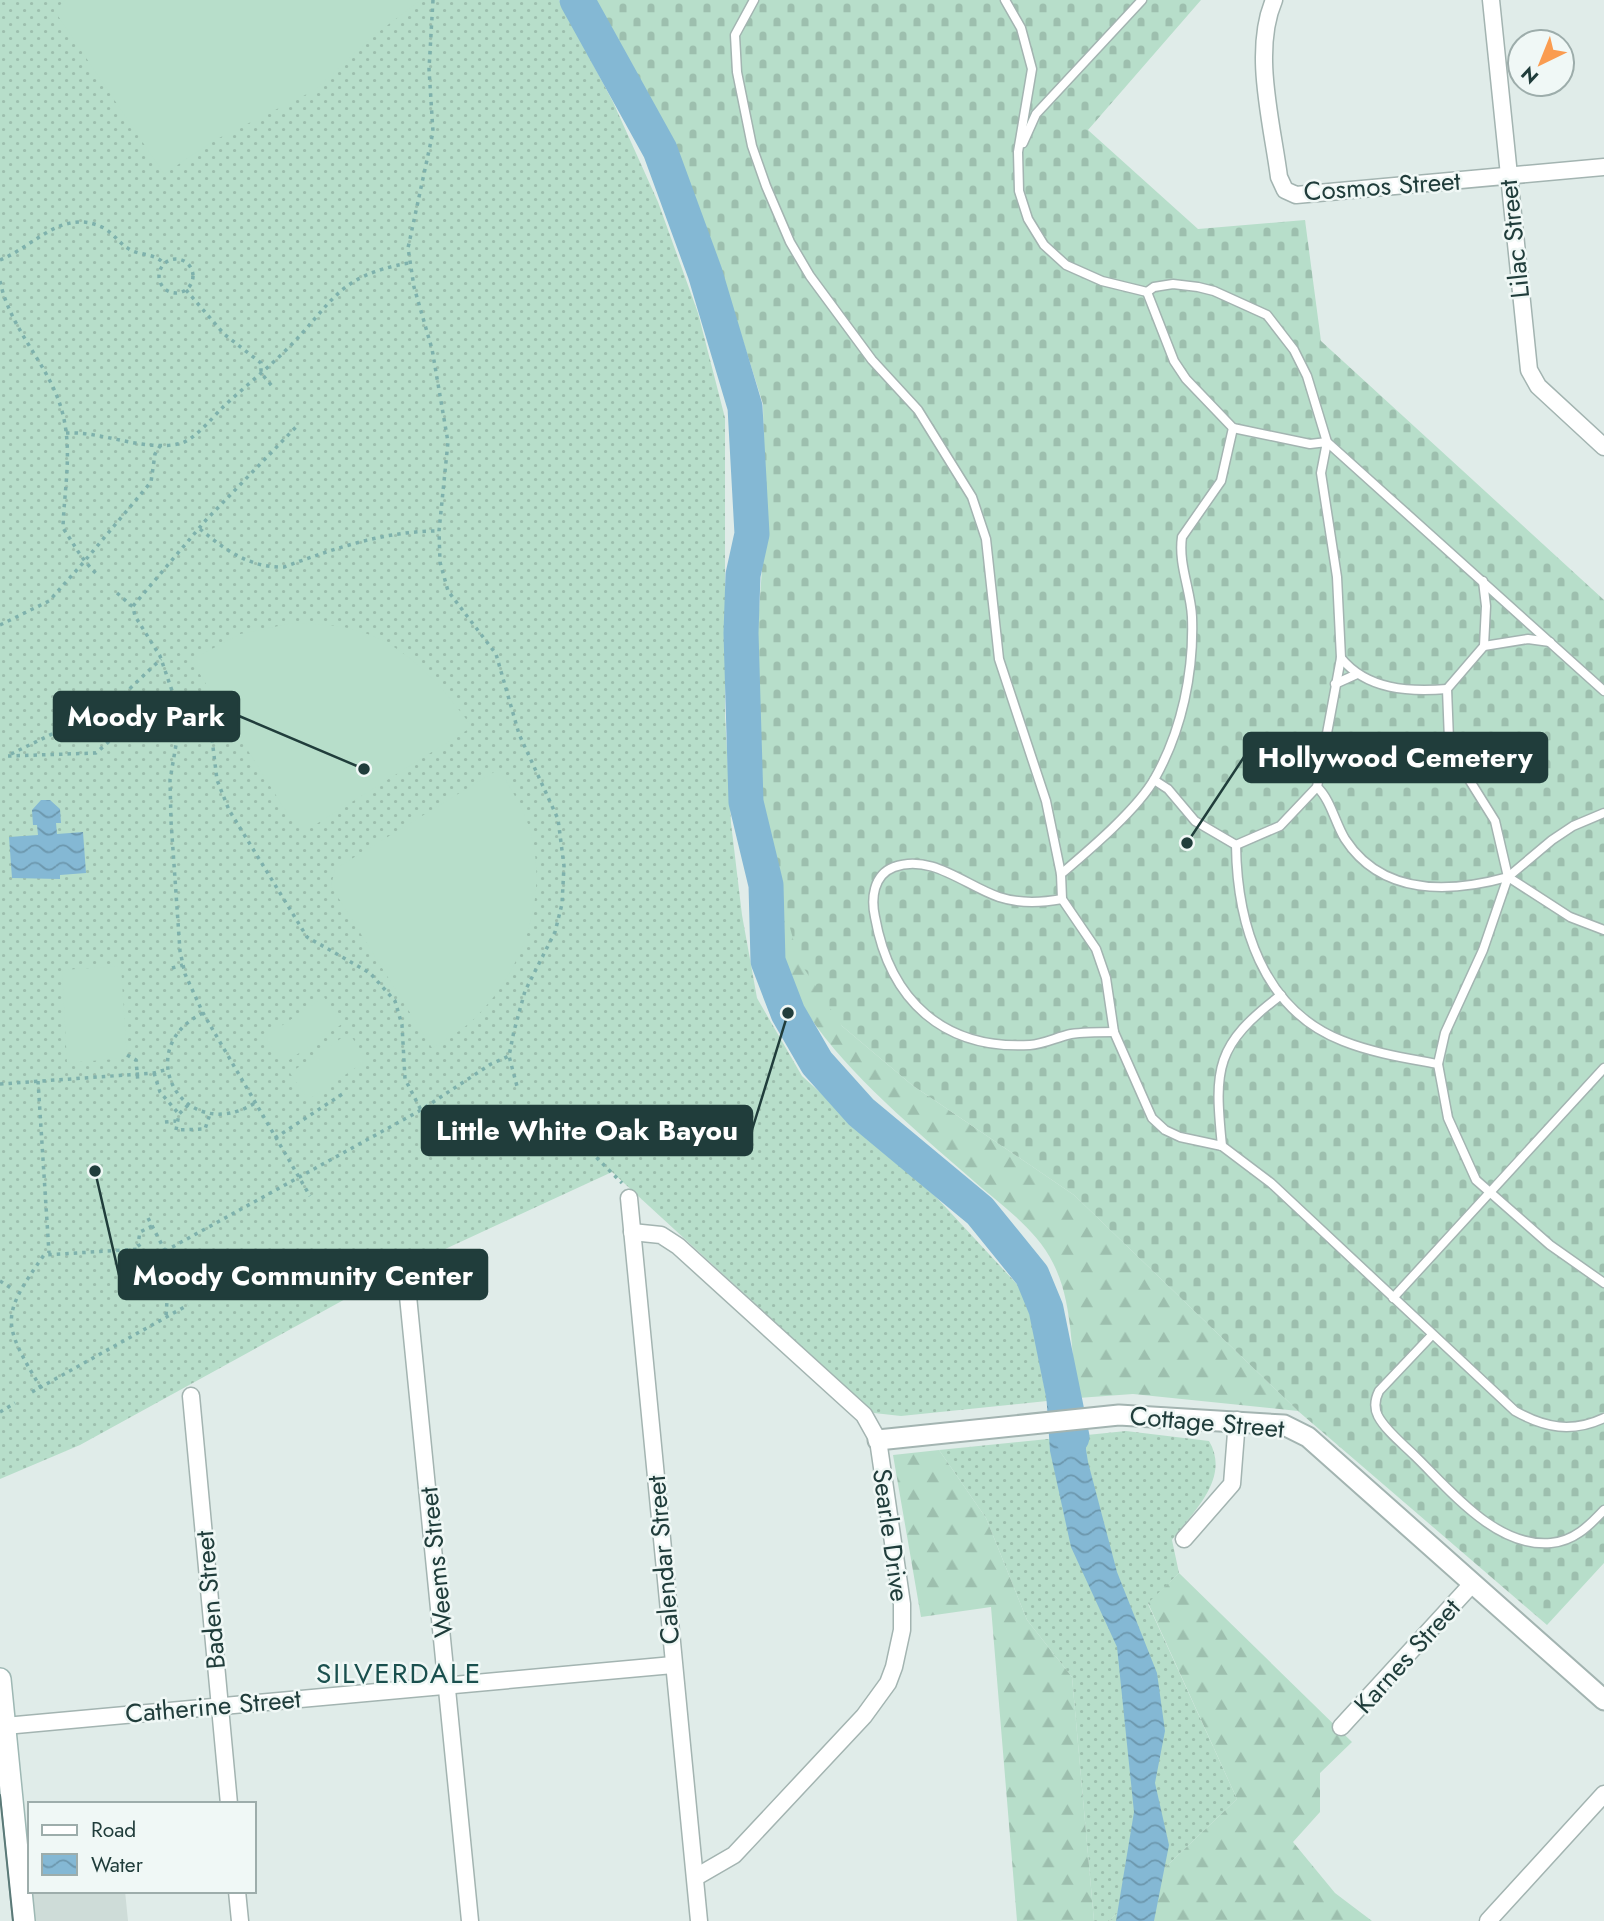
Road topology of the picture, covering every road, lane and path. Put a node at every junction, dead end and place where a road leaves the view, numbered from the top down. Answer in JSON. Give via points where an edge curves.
{"nodes":[{"id":1,"x":432,"y":0,"type":"edge"},
{"id":2,"x":754,"y":0,"type":"edge"},
{"id":3,"x":1005,"y":0,"type":"edge"},
{"id":4,"x":1132,"y":0,"type":"edge"},
{"id":5,"x":1142,"y":0,"type":"edge"},
{"id":6,"x":1273,"y":0,"type":"edge"},
{"id":7,"x":1491,"y":0,"type":"edge"},
{"id":8,"x":1133,"y":10,"type":"junction"},
{"id":9,"x":1018,"y":152,"type":"junction"},
{"id":10,"x":1604,"y":167,"type":"edge"},
{"id":11,"x":1507,"y":176,"type":"junction"},
{"id":12,"x":0,"y":260,"type":"edge"},
{"id":13,"x":409,"y":262,"type":"junction"},
{"id":14,"x":164,"y":264,"type":"junction"},
{"id":15,"x":0,"y":281,"type":"edge"},
{"id":16,"x":186,"y":289,"type":"junction"},
{"id":17,"x":1147,"y":292,"type":"junction"},
{"id":18,"x":261,"y":373,"type":"junction"},
{"id":19,"x":272,"y":386,"type":"dead end"},
{"id":20,"x":296,"y":426,"type":"dead end"},
{"id":21,"x":1233,"y":428,"type":"junction"},
{"id":22,"x":66,"y":433,"type":"junction"},
{"id":23,"x":1327,"y":442,"type":"junction"},
{"id":24,"x":160,"y":446,"type":"junction"},
{"id":25,"x":1604,"y":447,"type":"edge"},
{"id":26,"x":200,"y":528,"type":"junction"},
{"id":27,"x":439,"y":531,"type":"junction"},
{"id":28,"x":83,"y":562,"type":"junction"},
{"id":29,"x":99,"y":576,"type":"dead end"},
{"id":30,"x":1483,"y":581,"type":"junction"},
{"id":31,"x":117,"y":593,"type":"dead end"},
{"id":32,"x":133,"y":607,"type":"junction"},
{"id":33,"x":0,"y":625,"type":"edge"},
{"id":34,"x":1550,"y":642,"type":"junction"},
{"id":35,"x":1484,"y":646,"type":"junction"},
{"id":36,"x":1341,"y":657,"type":"junction"},
{"id":37,"x":161,"y":659,"type":"junction"},
{"id":38,"x":1357,"y":674,"type":"junction"},
{"id":39,"x":1335,"y":684,"type":"junction"},
{"id":40,"x":1447,"y":689,"type":"junction"},
{"id":41,"x":1604,"y":691,"type":"edge"},
{"id":42,"x":91,"y":715,"type":"junction"},
{"id":43,"x":177,"y":723,"type":"junction"},
{"id":44,"x":129,"y":724,"type":"junction"},
{"id":45,"x":1154,"y":780,"type":"junction"},
{"id":46,"x":1317,"y":787,"type":"junction"},
{"id":47,"x":1604,"y":813,"type":"edge"},
{"id":48,"x":1236,"y":845,"type":"junction"},
{"id":49,"x":1061,"y":874,"type":"junction"},
{"id":50,"x":1508,"y":877,"type":"junction"},
{"id":51,"x":1062,"y":899,"type":"junction"},
{"id":52,"x":1604,"y":930,"type":"edge"},
{"id":53,"x":183,"y":965,"type":"junction"},
{"id":54,"x":172,"y":968,"type":"dead end"},
{"id":55,"x":1281,"y":995,"type":"junction"},
{"id":56,"x":202,"y":1013,"type":"junction"},
{"id":57,"x":1114,"y":1032,"type":"junction"},
{"id":58,"x":127,"y":1055,"type":"dead end"},
{"id":59,"x":509,"y":1056,"type":"junction"},
{"id":60,"x":1438,"y":1064,"type":"junction"},
{"id":61,"x":1604,"y":1068,"type":"edge"},
{"id":62,"x":168,"y":1069,"type":"junction"},
{"id":63,"x":154,"y":1073,"type":"junction"},
{"id":64,"x":138,"y":1074,"type":"junction"},
{"id":65,"x":38,"y":1081,"type":"junction"},
{"id":66,"x":138,"y":1083,"type":"dead end"},
{"id":67,"x":0,"y":1084,"type":"edge"},
{"id":68,"x":518,"y":1090,"type":"dead end"},
{"id":69,"x":344,"y":1093,"type":"dead end"},
{"id":70,"x":255,"y":1103,"type":"junction"},
{"id":71,"x":187,"y":1105,"type":"junction"},
{"id":72,"x":421,"y":1110,"type":"junction"},
{"id":73,"x":545,"y":1113,"type":"dead end"},
{"id":74,"x":179,"y":1114,"type":"junction"},
{"id":75,"x":210,"y":1114,"type":"junction"},
{"id":76,"x":176,"y":1121,"type":"junction"},
{"id":77,"x":164,"y":1122,"type":"dead end"},
{"id":78,"x":275,"y":1138,"type":"junction"},
{"id":79,"x":1222,"y":1146,"type":"junction"},
{"id":80,"x":299,"y":1177,"type":"junction"},
{"id":81,"x":1492,"y":1190,"type":"junction"},
{"id":82,"x":310,"y":1196,"type":"dead end"},
{"id":83,"x":629,"y":1198,"type":"joint"},
{"id":84,"x":148,"y":1218,"type":"dead end"},
{"id":85,"x":152,"y":1226,"type":"junction"},
{"id":86,"x":632,"y":1233,"type":"junction"},
{"id":87,"x":140,"y":1248,"type":"junction"},
{"id":88,"x":166,"y":1251,"type":"junction"},
{"id":89,"x":49,"y":1254,"type":"junction"},
{"id":90,"x":0,"y":1280,"type":"edge"},
{"id":91,"x":1604,"y":1283,"type":"edge"},
{"id":92,"x":407,"y":1286,"type":"dead end"},
{"id":93,"x":14,"y":1290,"type":"junction"},
{"id":94,"x":9,"y":1298,"type":"dead end"},
{"id":95,"x":1393,"y":1298,"type":"junction"},
{"id":96,"x":188,"y":1305,"type":"dead end"},
{"id":97,"x":166,"y":1317,"type":"junction"},
{"id":98,"x":6,"y":1334,"type":"dead end"},
{"id":99,"x":1432,"y":1335,"type":"junction"},
{"id":100,"x":41,"y":1388,"type":"junction"},
{"id":101,"x":33,"y":1392,"type":"dead end"},
{"id":102,"x":191,"y":1396,"type":"dead end"},
{"id":103,"x":15,"y":1403,"type":"dead end"},
{"id":104,"x":0,"y":1412,"type":"edge"},
{"id":105,"x":1604,"y":1418,"type":"edge"},
{"id":106,"x":1237,"y":1420,"type":"junction"},
{"id":107,"x":878,"y":1440,"type":"junction"},
{"id":108,"x":1604,"y":1510,"type":"edge"},
{"id":109,"x":1184,"y":1539,"type":"dead end"},
{"id":110,"x":1472,"y":1584,"type":"junction"},
{"id":111,"x":673,"y":1665,"type":"junction"},
{"id":112,"x":0,"y":1679,"type":"edge"},
{"id":113,"x":449,"y":1685,"type":"junction"},
{"id":114,"x":1604,"y":1700,"type":"edge"},
{"id":115,"x":220,"y":1706,"type":"junction"},
{"id":116,"x":5,"y":1726,"type":"junction"},
{"id":117,"x":1341,"y":1727,"type":"dead end"},
{"id":118,"x":1604,"y":1794,"type":"edge"},
{"id":119,"x":229,"y":1802,"type":"edge"},
{"id":120,"x":696,"y":1877,"type":"junction"},
{"id":121,"x":237,"y":1893,"type":"edge"},
{"id":122,"x":24,"y":1921,"type":"edge"},
{"id":123,"x":240,"y":1921,"type":"edge"},
{"id":124,"x":470,"y":1921,"type":"edge"},
{"id":125,"x":699,"y":1921,"type":"edge"},
{"id":126,"x":1488,"y":1921,"type":"edge"}],
"edges":[{"from":1,"to":13,"type":"path","via":[[429,69],[433,132],[413,216]]},
{"from":2,"to":49,"type":"lane","via":[[735,34],[742,107],[755,156],[778,216],[810,276],[872,360],[918,410],[972,497],[986,539],[999,659],[1035,761]]},
{"from":3,"to":9,"type":"lane","via":[[1021,28],[1032,69]]},
{"from":4,"to":8,"type":"lane"},
{"from":5,"to":8,"type":"lane"},
{"from":6,"to":11,"type":"street","name":"Cosmos Street","via":[[1265,20],[1263,46],[1279,177],[1285,190],[1296,195]]},
{"from":7,"to":11,"type":"street","name":"Lilac Street"},
{"from":8,"to":9,"type":"lane","via":[[1036,114]]},
{"from":9,"to":17,"type":"lane","via":[[1022,205],[1044,245],[1082,274]]},
{"from":10,"to":11,"type":"street","name":"Cosmos Street"},
{"from":11,"to":25,"type":"street","name":"Lilac Street","via":[[1529,370],[1538,386]]},
{"from":12,"to":14,"type":"path","via":[[55,227],[79,222],[104,229],[131,250],[160,258]]},
{"from":13,"to":18,"type":"path","via":[[360,277],[342,289]]},
{"from":13,"to":27,"type":"path","via":[[432,349],[448,442]]},
{"from":14,"to":16,"type":"path","via":[[159,267],[158,281],[168,292],[180,295]]},
{"from":14,"to":16,"type":"path","via":[[171,258],[184,260],[194,271]]},
{"from":15,"to":22,"type":"path","via":[[14,319],[56,393]]},
{"from":16,"to":18,"type":"path","via":[[224,334],[261,363]]},
{"from":17,"to":21,"type":"lane","via":[[1174,361]]},
{"from":17,"to":23,"type":"lane","via":[[1173,284],[1214,291],[1266,315],[1294,349],[1307,376]]},
{"from":18,"to":19,"type":"path"},
{"from":18,"to":24,"type":"path","via":[[186,442]]},
{"from":20,"to":26,"type":"path"},
{"from":21,"to":23,"type":"lane","via":[[1310,444]]},
{"from":21,"to":45,"type":"lane","via":[[1221,481],[1182,537],[1192,614],[1190,666],[1182,709]]},
{"from":22,"to":24,"type":"path"},
{"from":22,"to":28,"type":"path","via":[[69,467],[63,528]]},
{"from":23,"to":30,"type":"lane"},
{"from":23,"to":36,"type":"lane","via":[[1321,472],[1337,577]]},
{"from":24,"to":28,"type":"path","via":[[151,482]]},
{"from":26,"to":27,"type":"path","via":[[252,564],[273,567],[391,533]]},
{"from":26,"to":32,"type":"path"},
{"from":27,"to":59,"type":"path","via":[[444,581],[496,654],[519,734],[549,794],[561,833],[562,904],[555,932],[525,991]]},
{"from":28,"to":29,"type":"path"},
{"from":28,"to":33,"type":"path","via":[[49,601]]},
{"from":30,"to":34,"type":"lane"},
{"from":30,"to":35,"type":"lane"},
{"from":31,"to":32,"type":"path"},
{"from":32,"to":37,"type":"path"},
{"from":34,"to":35,"type":"lane","via":[[1528,639]]},
{"from":34,"to":41,"type":"lane"},
{"from":35,"to":40,"type":"lane"},
{"from":36,"to":38,"type":"lane"},
{"from":36,"to":39,"type":"lane"},
{"from":37,"to":42,"type":"path","via":[[122,696]]},
{"from":37,"to":43,"type":"path","via":[[177,705]]},
{"from":38,"to":39,"type":"lane"},
{"from":38,"to":40,"type":"lane","via":[[1400,690]]},
{"from":39,"to":46,"type":"lane"},
{"from":40,"to":50,"type":"lane","via":[[1449,740],[1495,821]]},
{"from":42,"to":44,"type":"path"},
{"from":42,"to":44,"type":"path","via":[[8,755],[96,753]]},
{"from":43,"to":44,"type":"path"},
{"from":43,"to":53,"type":"path","via":[[170,780],[171,821]]},
{"from":43,"to":72,"type":"path","via":[[211,735],[214,770],[224,801],[307,937],[370,973],[395,1001],[402,1025],[405,1079]]},
{"from":45,"to":48,"type":"lane","via":[[1168,789],[1195,821]]},
{"from":45,"to":49,"type":"lane"},
{"from":46,"to":48,"type":"lane","via":[[1280,825]]},
{"from":46,"to":50,"type":"lane","via":[[1351,848],[1386,875],[1411,885],[1452,888]]},
{"from":47,"to":50,"type":"lane","via":[[1562,833]]},
{"from":48,"to":55,"type":"lane","via":[[1240,907],[1247,935]]},
{"from":49,"to":51,"type":"lane"},
{"from":50,"to":52,"type":"lane","via":[[1570,917]]},
{"from":50,"to":60,"type":"lane","via":[[1483,950],[1445,1033]]},
{"from":51,"to":57,"type":"lane","via":[[1102,963]]},
{"from":51,"to":57,"type":"lane","via":[[1027,903],[1002,898],[948,872],[910,864],[883,875],[872,898],[886,960],[895,977],[925,1014],[957,1036],[1002,1046]]},
{"from":53,"to":54,"type":"path"},
{"from":53,"to":56,"type":"path"},
{"from":55,"to":60,"type":"lane","via":[[1340,1041]]},
{"from":55,"to":79,"type":"lane","via":[[1233,1037],[1223,1058],[1218,1105]]},
{"from":56,"to":62,"type":"path","via":[[173,1039]]},
{"from":56,"to":70,"type":"path"},
{"from":57,"to":79,"type":"lane","via":[[1152,1118],[1180,1137]]},
{"from":58,"to":64,"type":"path","via":[[134,1057]]},
{"from":59,"to":68,"type":"path"},
{"from":59,"to":72,"type":"path"},
{"from":60,"to":81,"type":"lane","via":[[1448,1118],[1461,1153],[1476,1180]]},
{"from":61,"to":81,"type":"lane"},
{"from":62,"to":63,"type":"path"},
{"from":62,"to":71,"type":"path","via":[[172,1087]]},
{"from":63,"to":64,"type":"path"},
{"from":63,"to":74,"type":"path","via":[[166,1101]]},
{"from":64,"to":65,"type":"path"},
{"from":64,"to":66,"type":"path"},
{"from":65,"to":67,"type":"path"},
{"from":65,"to":89,"type":"path"},
{"from":69,"to":78,"type":"path"},
{"from":70,"to":75,"type":"path","via":[[233,1113]]},
{"from":70,"to":78,"type":"path"},
{"from":71,"to":74,"type":"path"},
{"from":71,"to":75,"type":"path"},
{"from":72,"to":80,"type":"path"},
{"from":73,"to":83,"type":"path","via":[[619,1178]]},
{"from":74,"to":76,"type":"path"},
{"from":75,"to":76,"type":"path","via":[[205,1129],[176,1130]]},
{"from":76,"to":77,"type":"path"},
{"from":78,"to":80,"type":"path"},
{"from":79,"to":95,"type":"lane","via":[[1271,1183]]},
{"from":80,"to":82,"type":"path"},
{"from":80,"to":88,"type":"path"},
{"from":81,"to":91,"type":"lane","via":[[1550,1245]]},
{"from":81,"to":95,"type":"lane"},
{"from":83,"to":86,"type":"street","name":"Calendar Street"},
{"from":84,"to":85,"type":"path"},
{"from":85,"to":87,"type":"path","via":[[140,1232]]},
{"from":85,"to":88,"type":"path"},
{"from":86,"to":107,"type":"street","name":"Searle Drive","via":[[661,1235],[712,1274],[856,1406]]},
{"from":86,"to":111,"type":"street","name":"Calendar Street"},
{"from":87,"to":88,"type":"path","via":[[152,1257]]},
{"from":87,"to":89,"type":"path"},
{"from":88,"to":97,"type":"path","via":[[175,1270],[168,1284]]},
{"from":89,"to":93,"type":"path"},
{"from":90,"to":93,"type":"path"},
{"from":92,"to":113,"type":"street","name":"Weems Street"},
{"from":93,"to":94,"type":"path"},
{"from":95,"to":99,"type":"lane"},
{"from":96,"to":97,"type":"path"},
{"from":97,"to":100,"type":"path"},
{"from":98,"to":100,"type":"path"},
{"from":99,"to":105,"type":"lane","via":[[1497,1397],[1529,1419],[1560,1428]]},
{"from":99,"to":108,"type":"lane","via":[[1375,1398],[1378,1416],[1394,1435],[1462,1503],[1518,1539],[1536,1544],[1567,1540]]},
{"from":100,"to":101,"type":"path"},
{"from":102,"to":115,"type":"street","name":"Baden Street"},
{"from":103,"to":104,"type":"path"},
{"from":106,"to":107,"type":"street","name":"Cottage Street","via":[[1119,1415]]},
{"from":106,"to":109,"type":"street","via":[[1232,1483]]},
{"from":106,"to":110,"type":"street","name":"Cottage Street","via":[[1301,1431]]},
{"from":107,"to":120,"type":"street","name":"Searle Drive","via":[[902,1604],[898,1651],[888,1683],[864,1716],[734,1855]]},
{"from":110,"to":114,"type":"street","name":"Cottage Street"},
{"from":110,"to":117,"type":"street","name":"Karnes Street"},
{"from":111,"to":113,"type":"street","name":"Catherine Street"},
{"from":111,"to":120,"type":"street","name":"Calendar Street"},
{"from":112,"to":116,"type":"main road"},
{"from":113,"to":115,"type":"street","name":"Catherine Street"},
{"from":113,"to":124,"type":"street","name":"Weems Street"},
{"from":115,"to":116,"type":"street","name":"Catherine Street"},
{"from":115,"to":119,"type":"street","name":"Baden Street"},
{"from":116,"to":122,"type":"main road"},
{"from":118,"to":126,"type":"street"},
{"from":120,"to":125,"type":"street","name":"Calendar Street"},
{"from":121,"to":123,"type":"street"}]}
